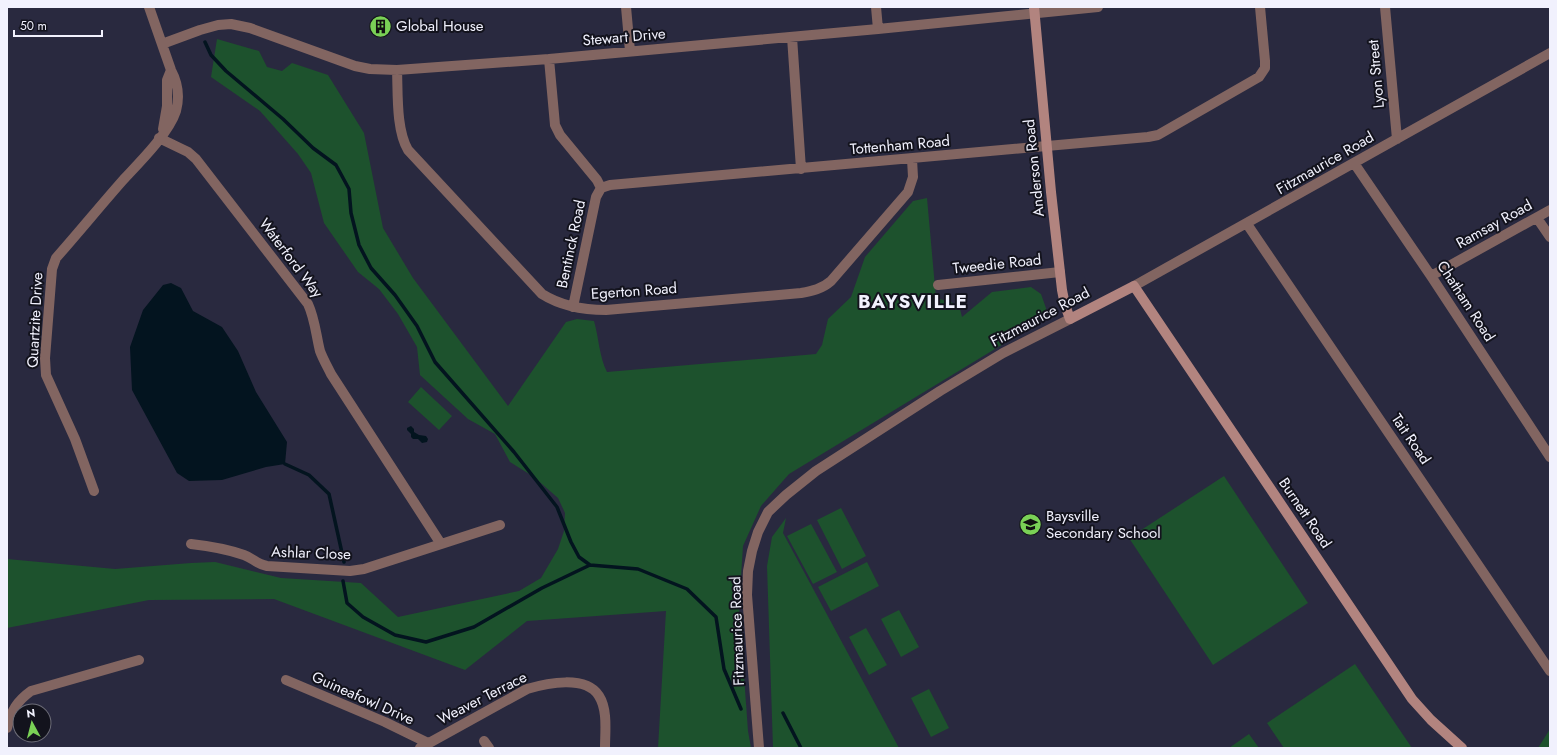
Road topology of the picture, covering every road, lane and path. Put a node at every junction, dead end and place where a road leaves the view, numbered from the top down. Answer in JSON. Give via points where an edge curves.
{"nodes":[{"id":1,"x":150,"y":7,"type":"edge"},
{"id":2,"x":626,"y":7,"type":"edge"},
{"id":3,"x":876,"y":7,"type":"edge"},
{"id":4,"x":1098,"y":7,"type":"edge"},
{"id":5,"x":1260,"y":7,"type":"edge"},
{"id":6,"x":1385,"y":7,"type":"edge"},
{"id":7,"x":1034,"y":10,"type":"edge"},
{"id":8,"x":878,"y":29,"type":"junction"},
{"id":9,"x":792,"y":37,"type":"junction"},
{"id":10,"x":162,"y":44,"type":"junction"},
{"id":11,"x":630,"y":51,"type":"junction"},
{"id":12,"x":1550,"y":53,"type":"edge"},
{"id":13,"x":549,"y":59,"type":"junction"},
{"id":14,"x":397,"y":70,"type":"junction"},
{"id":15,"x":161,"y":136,"type":"junction"},
{"id":16,"x":1397,"y":139,"type":"junction"},
{"id":17,"x":1047,"y":146,"type":"junction"},
{"id":18,"x":912,"y":159,"type":"junction"},
{"id":19,"x":1354,"y":163,"type":"junction"},
{"id":20,"x":801,"y":169,"type":"junction"},
{"id":21,"x":601,"y":188,"type":"junction"},
{"id":22,"x":1550,"y":210,"type":"edge"},
{"id":23,"x":1537,"y":218,"type":"junction"},
{"id":24,"x":1247,"y":224,"type":"junction"},
{"id":25,"x":1550,"y":237,"type":"edge"},
{"id":26,"x":1060,"y":272,"type":"junction"},
{"id":27,"x":1431,"y":276,"type":"junction"},
{"id":28,"x":938,"y":285,"type":"dead end"},
{"id":29,"x":1134,"y":286,"type":"junction"},
{"id":30,"x":573,"y":307,"type":"junction"},
{"id":31,"x":1070,"y":318,"type":"junction"},
{"id":32,"x":1550,"y":457,"type":"edge"},
{"id":33,"x":94,"y":491,"type":"dead end"},
{"id":34,"x":500,"y":525,"type":"dead end"},
{"id":35,"x":191,"y":544,"type":"dead end"},
{"id":36,"x":440,"y":544,"type":"junction"},
{"id":37,"x":139,"y":660,"type":"dead end"},
{"id":38,"x":1548,"y":666,"type":"edge"},
{"id":39,"x":286,"y":680,"type":"dead end"},
{"id":40,"x":7,"y":728,"type":"edge"},
{"id":41,"x":424,"y":746,"type":"edge"},
{"id":42,"x":605,"y":748,"type":"edge"},
{"id":43,"x":759,"y":748,"type":"edge"},
{"id":44,"x":1462,"y":748,"type":"edge"}],
"edges":[{"from":1,"to":10,"type":"street","name":"Quartzite Drive"},
{"from":2,"to":11,"type":"street"},
{"from":3,"to":8,"type":"street"},
{"from":4,"to":7,"type":"street","name":"Stewart Drive"},
{"from":5,"to":17,"type":"street","name":"Tottenham Road","via":[[1266,61],[1260,77],[1158,135],[1138,139]]},
{"from":6,"to":16,"type":"street","name":"Lyon Street"},
{"from":7,"to":8,"type":"street","name":"Stewart Drive"},
{"from":7,"to":17,"type":"street","name":"Anderson Road"},
{"from":8,"to":9,"type":"street","name":"Stewart Drive"},
{"from":9,"to":11,"type":"street","name":"Stewart Drive"},
{"from":9,"to":20,"type":"street"},
{"from":10,"to":14,"type":"street","name":"Stewart Drive","via":[[200,30],[231,24],[250,28],[355,66]]},
{"from":10,"to":15,"type":"street","name":"Quartzite Drive","via":[[176,79],[178,96],[174,116]]},
{"from":11,"to":13,"type":"street","name":"Stewart Drive"},
{"from":12,"to":16,"type":"street","name":"Fitzmaurice Road"},
{"from":13,"to":14,"type":"street","name":"Stewart Drive"},
{"from":13,"to":21,"type":"street","via":[[555,125]]},
{"from":14,"to":30,"type":"street","name":"Egerton Road","via":[[401,131],[408,150],[542,294]]},
{"from":15,"to":33,"type":"street","name":"Quartzite Drive","via":[[53,263],[45,371],[75,439]]},
{"from":15,"to":36,"type":"street","name":"Waterford Way","via":[[196,159],[308,304],[313,314],[323,360]]},
{"from":16,"to":19,"type":"street","name":"Fitzmaurice Road"},
{"from":17,"to":18,"type":"street","name":"Tottenham Road"},
{"from":17,"to":26,"type":"street","name":"Anderson Road"},
{"from":18,"to":20,"type":"street","name":"Tottenham Road"},
{"from":18,"to":30,"type":"street","name":"Egerton Road","via":[[913,177],[908,192],[824,286],[801,293],[614,309],[586,310]]},
{"from":19,"to":24,"type":"street","name":"Fitzmaurice Road"},
{"from":19,"to":27,"type":"street","name":"Chatham Road"},
{"from":20,"to":21,"type":"street","name":"Tottenham Road","via":[[610,185]]},
{"from":21,"to":30,"type":"street","name":"Bentinck Road","via":[[596,197]]},
{"from":22,"to":23,"type":"street","name":"Ramsay Road"},
{"from":23,"to":25,"type":"street"},
{"from":23,"to":27,"type":"street","name":"Ramsay Road"},
{"from":24,"to":29,"type":"street","name":"Fitzmaurice Road"},
{"from":24,"to":38,"type":"street","name":"Tait Road"},
{"from":26,"to":28,"type":"street","name":"Tweedie Road"},
{"from":26,"to":31,"type":"street","name":"Anderson Road","via":[[1065,305]]},
{"from":27,"to":32,"type":"street","name":"Chatham Road"},
{"from":29,"to":31,"type":"street","name":"Fitzmaurice Road"},
{"from":29,"to":44,"type":"street","name":"Burnett Road","via":[[1412,699],[1430,720]]},
{"from":31,"to":43,"type":"street","name":"Fitzmaurice Road","via":[[1003,353],[940,391],[816,471],[768,512],[752,551],[747,595]]},
{"from":34,"to":36,"type":"street","name":"Ashlar Close"},
{"from":35,"to":36,"type":"street","name":"Ashlar Close","via":[[219,548],[267,566],[350,571],[364,569]]},
{"from":37,"to":40,"type":"street","via":[[31,691],[21,697],[15,705]]},
{"from":39,"to":41,"type":"street","name":"Guineafowl Drive","via":[[385,722]]},
{"from":41,"to":42,"type":"street","name":"Weaver Terrace","via":[[527,689],[563,682],[592,688],[600,697],[604,710]]}]}
